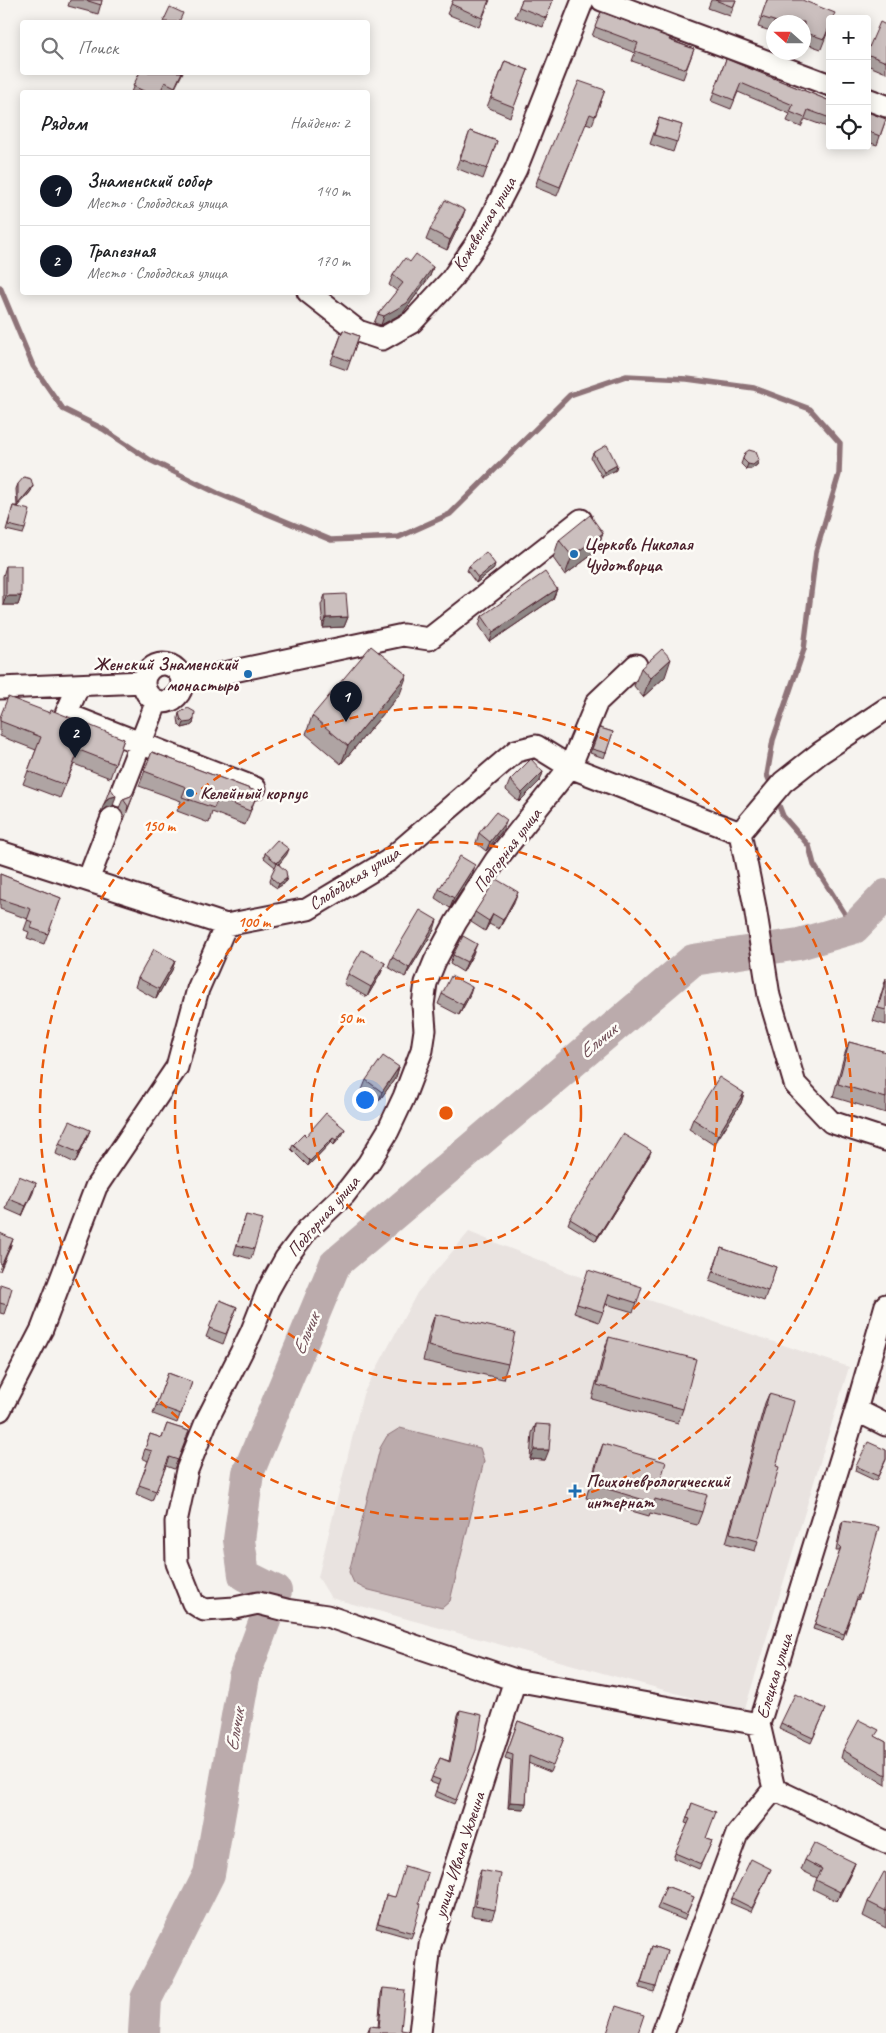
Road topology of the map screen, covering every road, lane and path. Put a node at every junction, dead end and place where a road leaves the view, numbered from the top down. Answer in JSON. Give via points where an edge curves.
{"nodes":[{"id":1,"x":583,"y":0,"type":"edge"},
{"id":2,"x":602,"y":0,"type":"edge"},
{"id":3,"x":826,"y":84,"type":"edge"},
{"id":4,"x":871,"y":100,"type":"edge"},
{"id":5,"x":886,"y":106,"type":"edge"},
{"id":6,"x":312,"y":295,"type":"edge"},
{"id":7,"x":581,"y":520,"type":"edge"},
{"id":8,"x":636,"y":665,"type":"dead end"},
{"id":9,"x":144,"y":682,"type":"junction"},
{"id":10,"x":182,"y":682,"type":"junction"},
{"id":11,"x":79,"y":685,"type":"junction"},
{"id":12,"x":0,"y":688,"type":"edge"},
{"id":13,"x":157,"y":701,"type":"junction"},
{"id":14,"x":886,"y":709,"type":"edge"},
{"id":15,"x":140,"y":744,"type":"junction"},
{"id":16,"x":570,"y":767,"type":"junction"},
{"id":17,"x":255,"y":788,"type":"dead end"},
{"id":18,"x":120,"y":796,"type":"dead end"},
{"id":19,"x":112,"y":818,"type":"dead end"},
{"id":20,"x":740,"y":833,"type":"junction"},
{"id":21,"x":0,"y":852,"type":"edge"},
{"id":22,"x":88,"y":880,"type":"junction"},
{"id":23,"x":226,"y":925,"type":"junction"},
{"id":24,"x":886,"y":1140,"type":"edge"},
{"id":25,"x":886,"y":1305,"type":"edge"},
{"id":26,"x":0,"y":1410,"type":"edge"},
{"id":27,"x":856,"y":1410,"type":"junction"},
{"id":28,"x":886,"y":1425,"type":"edge"},
{"id":29,"x":515,"y":1680,"type":"junction"},
{"id":30,"x":759,"y":1724,"type":"junction"},
{"id":31,"x":774,"y":1789,"type":"junction"},
{"id":32,"x":886,"y":1842,"type":"edge"},
{"id":33,"x":420,"y":2033,"type":"edge"},
{"id":34,"x":663,"y":2033,"type":"edge"}],
"edges":[{"from":1,"to":6,"type":"street","name":"Кожевенная улица","via":[[506,190],[482,235],[451,280],[412,322],[382,339],[358,331]]},
{"from":2,"to":3,"type":"street"},
{"from":4,"to":5,"type":"street"},
{"from":7,"to":10,"type":"street","via":[[429,639],[403,635]]},
{"from":8,"to":16,"type":"street","name":"Подгорная улица","via":[[597,702]]},
{"from":9,"to":10,"type":"street","via":[[152,668],[165,664],[176,670]]},
{"from":9,"to":11,"type":"street"},
{"from":9,"to":13,"type":"street","via":[[148,694]]},
{"from":10,"to":13,"type":"street","via":[[174,698]]},
{"from":11,"to":12,"type":"street"},
{"from":11,"to":15,"type":"street","via":[[66,714]]},
{"from":13,"to":15,"type":"street"},
{"from":14,"to":20,"type":"street","via":[[783,782]]},
{"from":15,"to":17,"type":"street"},
{"from":15,"to":18,"type":"street"},
{"from":16,"to":20,"type":"street"},
{"from":16,"to":23,"type":"street","name":"Слободская улица","via":[[536,746],[516,751],[388,861],[308,909]]},
{"from":16,"to":29,"type":"street","name":"Подгорная улица","via":[[496,860],[456,922],[426,983],[422,1050],[404,1097],[368,1164],[344,1195],[308,1229],[268,1290],[187,1470],[176,1522],[178,1563],[193,1603],[204,1610],[258,1603],[328,1616]]},
{"from":19,"to":22,"type":"street"},
{"from":20,"to":24,"type":"street","via":[[769,996],[795,1084],[832,1122]]},
{"from":21,"to":22,"type":"street","name":"Слободская улица"},
{"from":22,"to":23,"type":"street","name":"Слободская улица"},
{"from":23,"to":26,"type":"street","via":[[198,989],[177,1067],[96,1187],[42,1329]]},
{"from":25,"to":27,"type":"street","name":"Елецкая улица"},
{"from":27,"to":28,"type":"street"},
{"from":27,"to":30,"type":"street","name":"Елецкая улица"},
{"from":29,"to":30,"type":"street","name":"Подгорная улица"},
{"from":29,"to":33,"type":"street","name":"улица Ивана Уклеина","via":[[430,1945]]},
{"from":30,"to":31,"type":"street","name":"Елецкая улица"},
{"from":31,"to":32,"type":"street"},
{"from":31,"to":34,"type":"street","via":[[737,1834]]}]}
